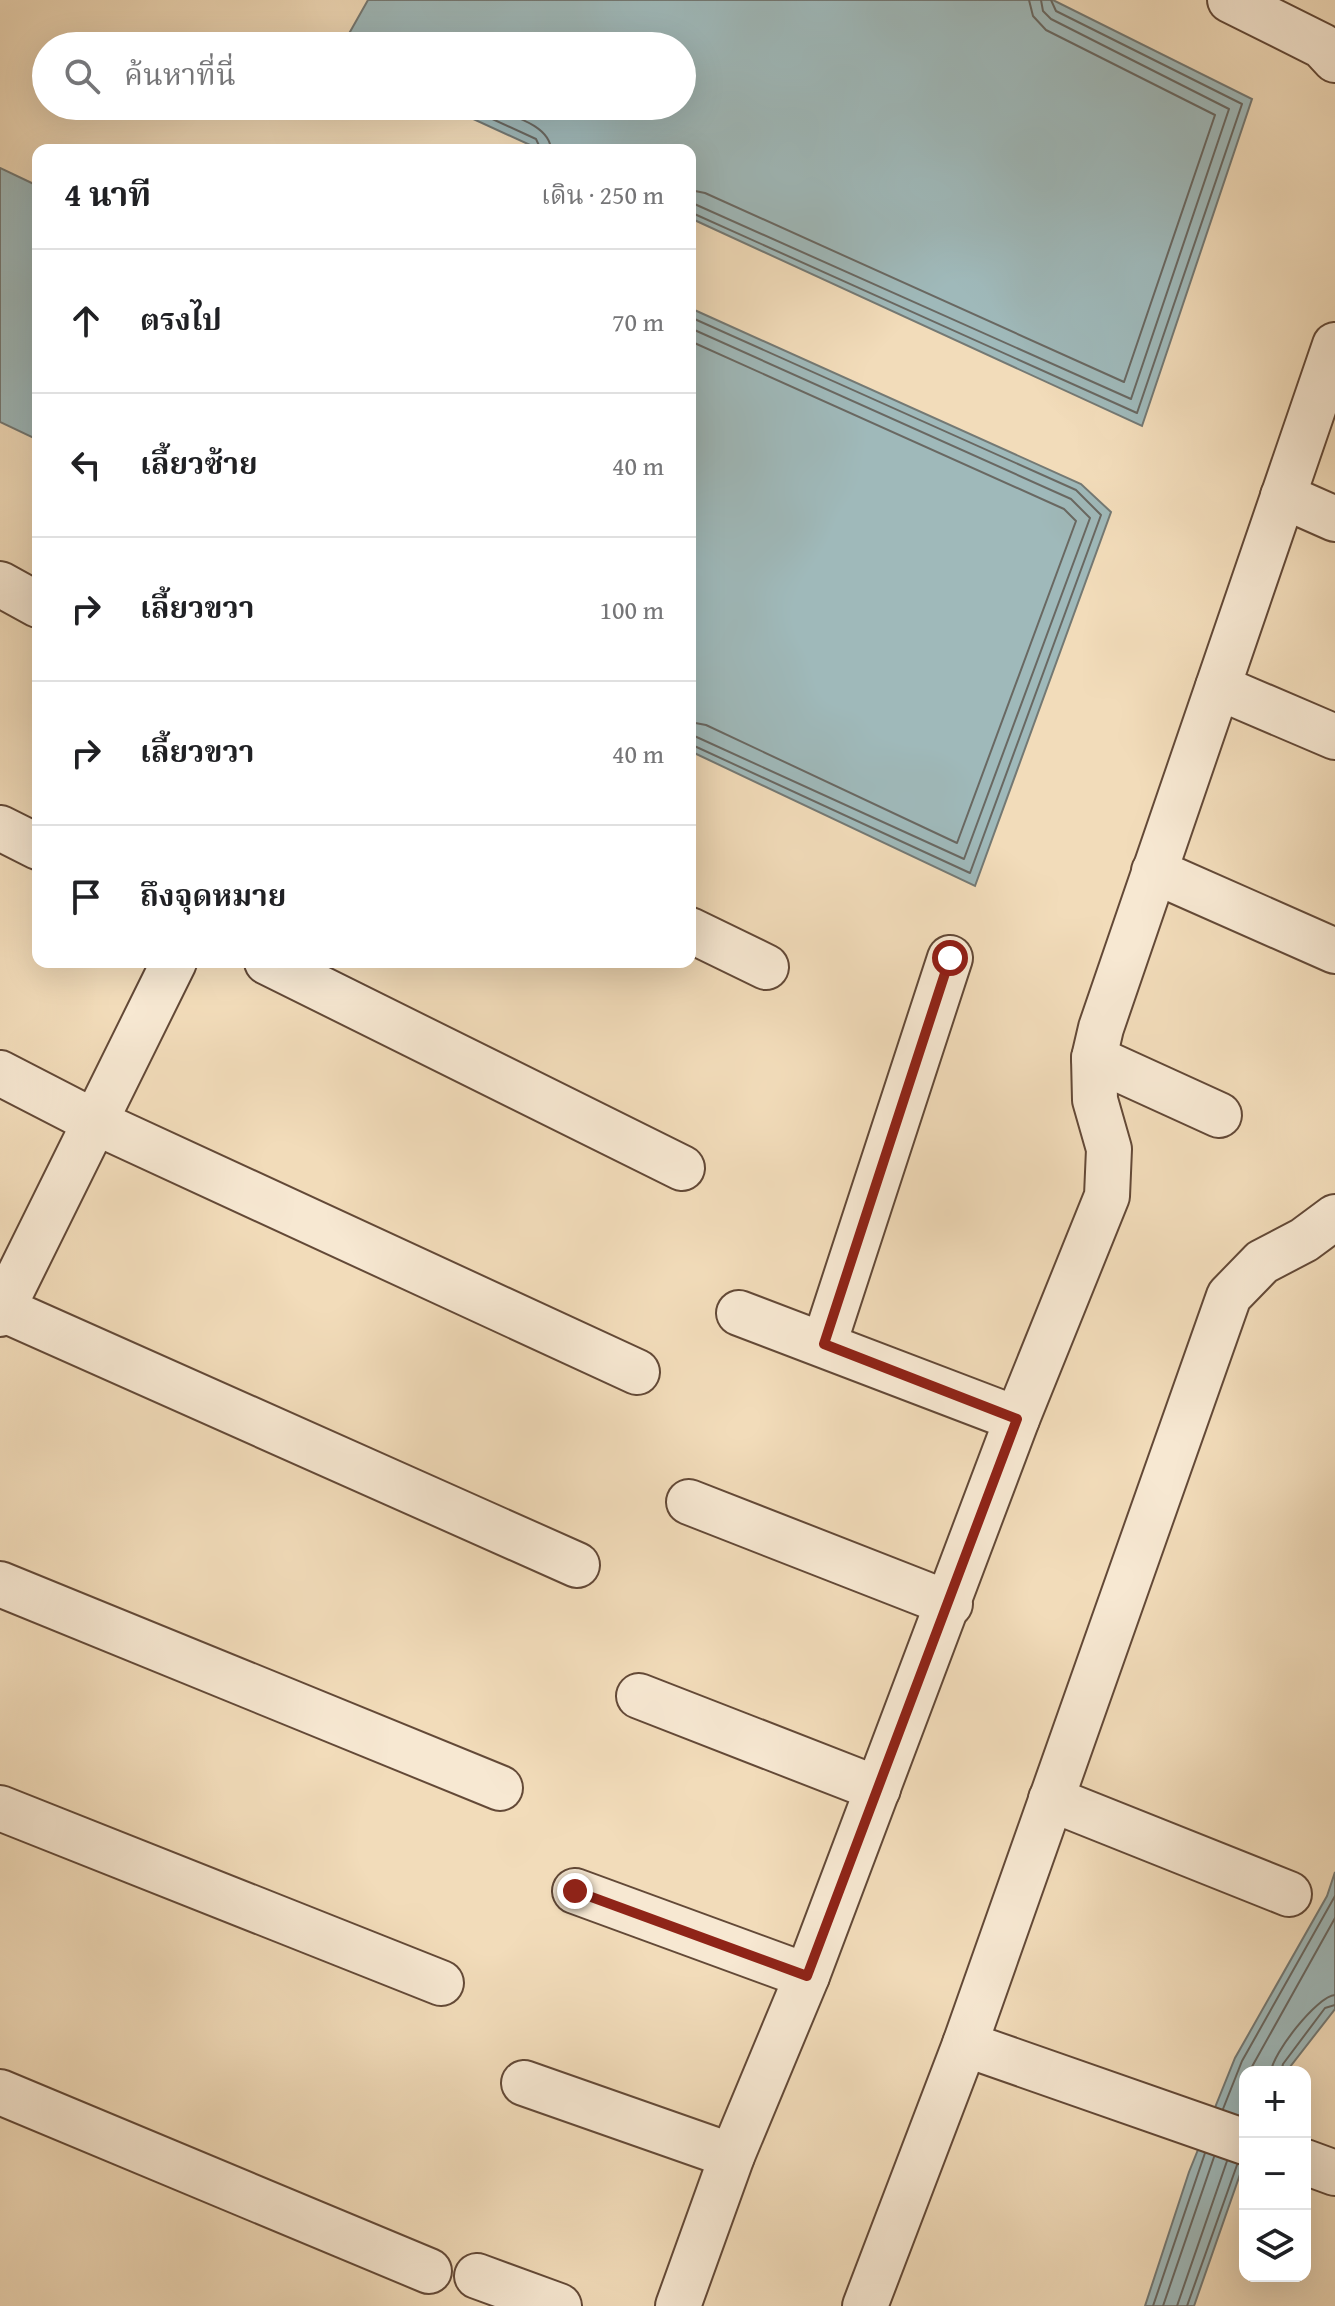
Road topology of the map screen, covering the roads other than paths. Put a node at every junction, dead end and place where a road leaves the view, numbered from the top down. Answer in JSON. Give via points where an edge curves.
{"nodes":[{"id":1,"x":1230,"y":0,"type":"edge"},
{"id":2,"x":1335,"y":60,"type":"edge"},
{"id":3,"x":1335,"y":345,"type":"edge"},
{"id":4,"x":1283,"y":496,"type":"junction"},
{"id":5,"x":1335,"y":519,"type":"edge"},
{"id":6,"x":0,"y":584,"type":"edge"},
{"id":7,"x":32,"y":602,"type":"edge"},
{"id":8,"x":1218,"y":687,"type":"junction"},
{"id":9,"x":1335,"y":737,"type":"edge"},
{"id":10,"x":0,"y":828,"type":"edge"},
{"id":11,"x":32,"y":844,"type":"edge"},
{"id":12,"x":1154,"y":871,"type":"junction"},
{"id":13,"x":696,"y":933,"type":"edge"},
{"id":14,"x":1335,"y":951,"type":"edge"},
{"id":15,"x":950,"y":958,"type":"dead end"},
{"id":16,"x":766,"y":967,"type":"dead end"},
{"id":17,"x":171,"y":968,"type":"edge"},
{"id":18,"x":279,"y":968,"type":"edge"},
{"id":19,"x":1094,"y":1058,"type":"junction"},
{"id":20,"x":0,"y":1073,"type":"edge"},
{"id":21,"x":1219,"y":1115,"type":"dead end"},
{"id":22,"x":93,"y":1121,"type":"junction"},
{"id":23,"x":682,"y":1168,"type":"dead end"},
{"id":24,"x":1335,"y":1217,"type":"edge"},
{"id":25,"x":1,"y":1310,"type":"edge"},
{"id":26,"x":739,"y":1313,"type":"dead end"},
{"id":27,"x":824,"y":1344,"type":"junction"},
{"id":28,"x":637,"y":1372,"type":"dead end"},
{"id":29,"x":1017,"y":1419,"type":"junction"},
{"id":30,"x":689,"y":1502,"type":"dead end"},
{"id":31,"x":577,"y":1565,"type":"dead end"},
{"id":32,"x":0,"y":1584,"type":"edge"},
{"id":33,"x":950,"y":1604,"type":"junction"},
{"id":34,"x":639,"y":1696,"type":"dead end"},
{"id":35,"x":500,"y":1788,"type":"dead end"},
{"id":36,"x":878,"y":1789,"type":"junction"},
{"id":37,"x":1051,"y":1799,"type":"junction"},
{"id":38,"x":0,"y":1808,"type":"edge"},
{"id":39,"x":575,"y":1891,"type":"dead end"},
{"id":40,"x":1289,"y":1894,"type":"dead end"},
{"id":41,"x":807,"y":1976,"type":"junction"},
{"id":42,"x":441,"y":1983,"type":"dead end"},
{"id":43,"x":965,"y":2044,"type":"junction"},
{"id":44,"x":524,"y":2083,"type":"dead end"},
{"id":45,"x":0,"y":2092,"type":"edge"},
{"id":46,"x":1239,"y":2140,"type":"edge"},
{"id":47,"x":732,"y":2156,"type":"junction"},
{"id":48,"x":1311,"y":2164,"type":"edge"},
{"id":49,"x":1335,"y":2173,"type":"edge"},
{"id":50,"x":429,"y":2271,"type":"dead end"},
{"id":51,"x":477,"y":2276,"type":"dead end"},
{"id":52,"x":559,"y":2306,"type":"edge"},
{"id":53,"x":678,"y":2306,"type":"edge"},
{"id":54,"x":865,"y":2306,"type":"edge"}],
"edges":[{"from":1,"to":2,"type":"street","via":[[1322,46]]},
{"from":3,"to":4,"type":"street"},
{"from":4,"to":5,"type":"street"},
{"from":4,"to":8,"type":"street"},
{"from":6,"to":7,"type":"street"},
{"from":8,"to":9,"type":"street"},
{"from":8,"to":12,"type":"street"},
{"from":10,"to":11,"type":"street"},
{"from":12,"to":14,"type":"street"},
{"from":12,"to":19,"type":"street"},
{"from":13,"to":16,"type":"street"},
{"from":15,"to":27,"type":"street"},
{"from":17,"to":22,"type":"street"},
{"from":18,"to":23,"type":"street"},
{"from":19,"to":21,"type":"street"},
{"from":19,"to":29,"type":"street","via":[[1095,1100],[1109,1149],[1107,1196]]},
{"from":20,"to":22,"type":"street"},
{"from":22,"to":25,"type":"street"},
{"from":22,"to":28,"type":"street"},
{"from":24,"to":37,"type":"street","via":[[1262,1262],[1229,1296]]},
{"from":25,"to":31,"type":"street"},
{"from":26,"to":27,"type":"street"},
{"from":27,"to":29,"type":"street"},
{"from":29,"to":33,"type":"street"},
{"from":30,"to":33,"type":"street"},
{"from":32,"to":35,"type":"street"},
{"from":33,"to":36,"type":"street"},
{"from":34,"to":36,"type":"street"},
{"from":36,"to":41,"type":"street"},
{"from":37,"to":40,"type":"street"},
{"from":37,"to":43,"type":"street"},
{"from":38,"to":42,"type":"street"},
{"from":39,"to":41,"type":"street"},
{"from":41,"to":47,"type":"street"},
{"from":43,"to":46,"type":"street"},
{"from":43,"to":54,"type":"street"},
{"from":44,"to":47,"type":"street"},
{"from":45,"to":50,"type":"street"},
{"from":47,"to":53,"type":"street"},
{"from":48,"to":49,"type":"street"},
{"from":51,"to":52,"type":"street"}]}
